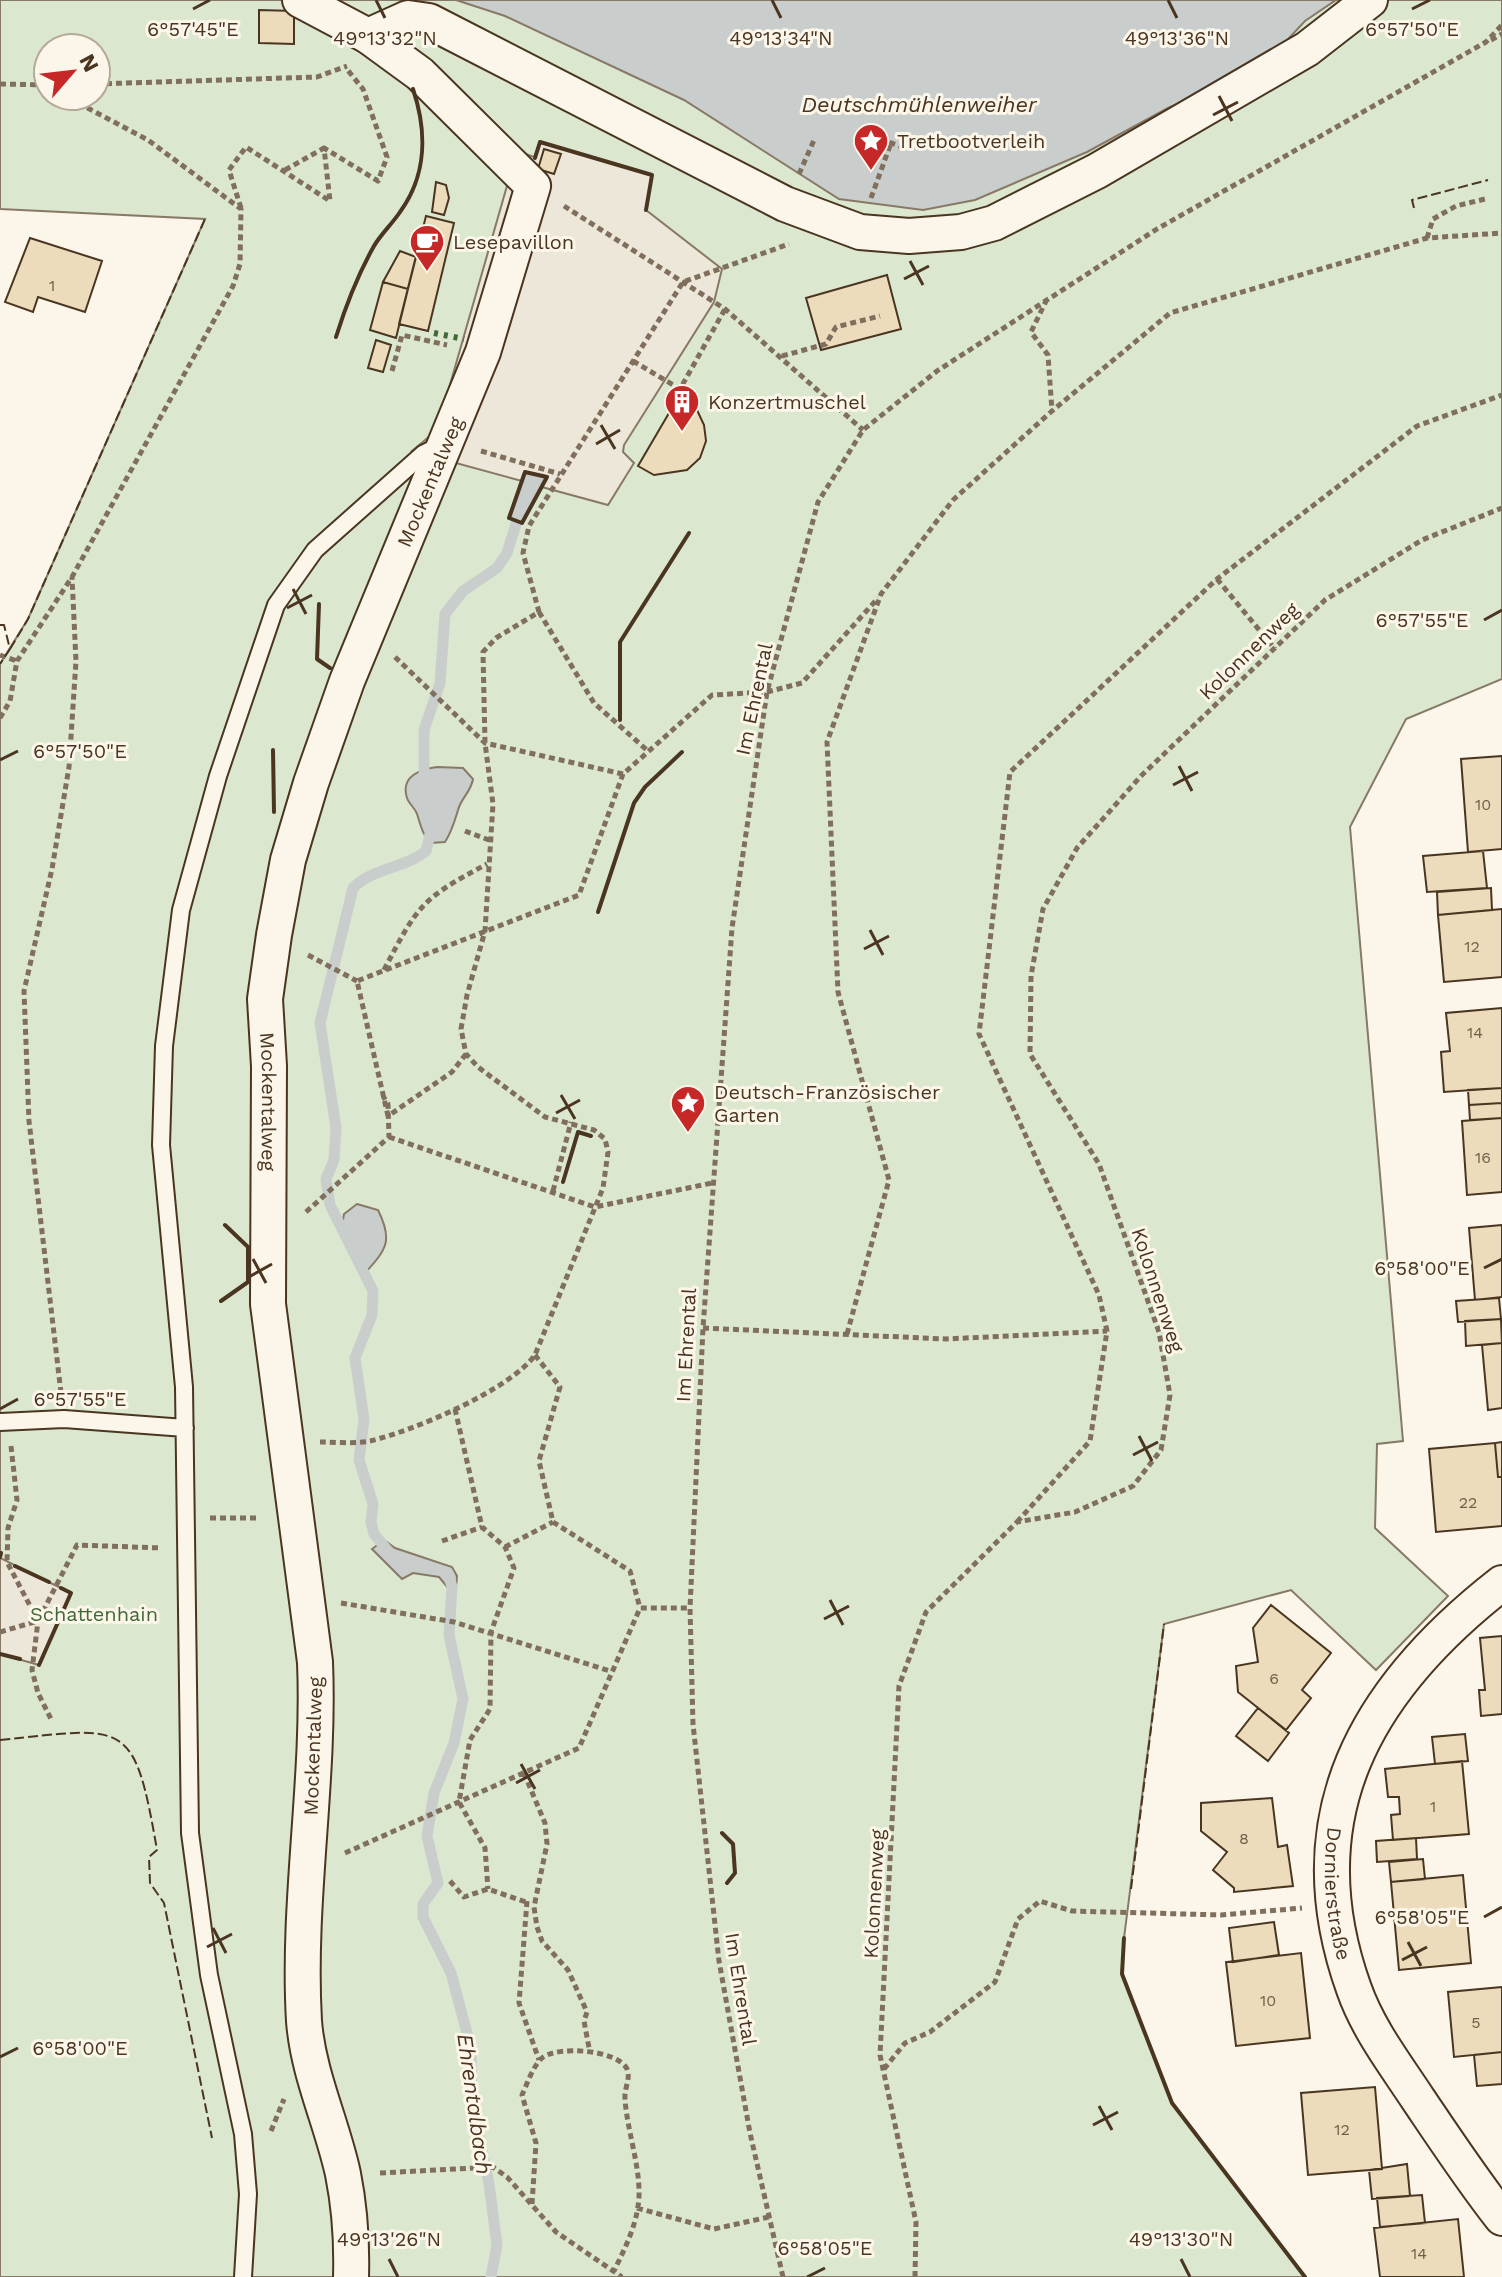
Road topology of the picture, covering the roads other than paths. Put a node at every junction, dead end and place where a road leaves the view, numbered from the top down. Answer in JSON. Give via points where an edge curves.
{"nodes":[{"id":1,"x":300,"y":0,"type":"edge"},
{"id":2,"x":1370,"y":0,"type":"edge"},
{"id":3,"x":368,"y":36,"type":"junction"},
{"id":4,"x":448,"y":441,"type":"junction"},
{"id":5,"x":0,"y":1422,"type":"edge"},
{"id":6,"x":185,"y":1428,"type":"junction"},
{"id":7,"x":1502,"y":1583,"type":"edge"},
{"id":8,"x":1502,"y":2218,"type":"edge"},
{"id":9,"x":243,"y":2277,"type":"edge"},
{"id":10,"x":351,"y":2277,"type":"edge"}],
"edges":[{"from":1,"to":3,"type":"street"},
{"from":2,"to":3,"type":"street","via":[[1307,49],[1097,171],[994,223],[909,236],[860,232],[855,218],[785,204],[429,21],[408,18]]},
{"from":3,"to":4,"type":"street","name":"Mockentalweg","via":[[420,74],[533,186],[483,352]]},
{"from":4,"to":6,"type":"lane","via":[[423,454],[315,550],[276,605],[218,776],[181,910],[164,1046],[161,1145]]},
{"from":4,"to":10,"type":"street","name":"Mockentalweg","via":[[311,783],[288,860],[265,999],[268,1304],[315,1662],[304,1967],[307,2047],[343,2175],[353,2236]]},
{"from":5,"to":6,"type":"lane","via":[[64,1419]]},
{"from":6,"to":9,"type":"lane","via":[[190,1833],[209,1975],[243,2134],[248,2194]]},
{"from":7,"to":8,"type":"street","name":"Dornierstraße","via":[[1430,1647],[1375,1715],[1348,1768],[1335,1821],[1335,1906],[1355,1991],[1379,2040]]}]}
